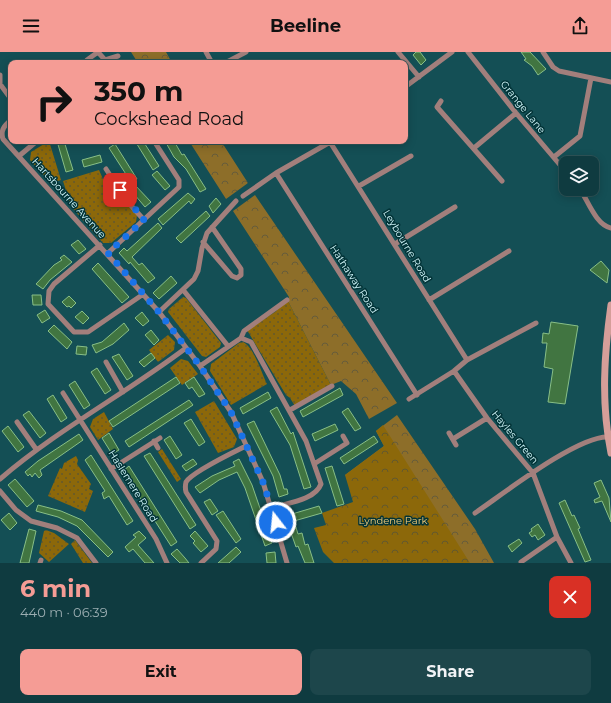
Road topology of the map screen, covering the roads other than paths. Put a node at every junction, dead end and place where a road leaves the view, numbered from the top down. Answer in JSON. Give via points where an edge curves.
{"nodes":[{"id":1,"x":98,"y":52,"type":"edge"},
{"id":2,"x":246,"y":52,"type":"edge"},
{"id":3,"x":398,"y":52,"type":"edge"},
{"id":4,"x":452,"y":52,"type":"edge"},
{"id":5,"x":468,"y":52,"type":"edge"},
{"id":6,"x":543,"y":52,"type":"edge"},
{"id":7,"x":118,"y":56,"type":"dead end"},
{"id":8,"x":87,"y":60,"type":"edge"},
{"id":9,"x":231,"y":60,"type":"edge"},
{"id":10,"x":404,"y":60,"type":"edge"},
{"id":11,"x":408,"y":64,"type":"edge"},
{"id":12,"x":0,"y":75,"type":"edge"},
{"id":13,"x":418,"y":77,"type":"junction"},
{"id":14,"x":592,"y":78,"type":"junction"},
{"id":15,"x":611,"y":82,"type":"edge"},
{"id":16,"x":0,"y":84,"type":"edge"},
{"id":17,"x":408,"y":85,"type":"edge"},
{"id":18,"x":8,"y":95,"type":"edge"},
{"id":19,"x":441,"y":101,"type":"dead end"},
{"id":20,"x":516,"y":113,"type":"junction"},
{"id":21,"x":8,"y":123,"type":"edge"},
{"id":22,"x":8,"y":143,"type":"edge"},
{"id":23,"x":9,"y":144,"type":"edge"},
{"id":24,"x":34,"y":144,"type":"edge"},
{"id":25,"x":156,"y":144,"type":"edge"},
{"id":26,"x":327,"y":144,"type":"edge"},
{"id":27,"x":332,"y":144,"type":"edge"},
{"id":28,"x":474,"y":148,"type":"junction"},
{"id":29,"x":20,"y":156,"type":"junction"},
{"id":30,"x":410,"y":156,"type":"dead end"},
{"id":31,"x":554,"y":157,"type":"junction"},
{"id":32,"x":559,"y":163,"type":"edge"},
{"id":33,"x":106,"y":169,"type":"dead end"},
{"id":34,"x":276,"y":173,"type":"junction"},
{"id":35,"x":502,"y":180,"type":"dead end"},
{"id":36,"x":359,"y":186,"type":"junction"},
{"id":37,"x":243,"y":196,"type":"dead end"},
{"id":38,"x":584,"y":196,"type":"edge"},
{"id":39,"x":236,"y":201,"type":"dead end"},
{"id":40,"x":455,"y":207,"type":"dead end"},
{"id":41,"x":144,"y":220,"type":"junction"},
{"id":42,"x":212,"y":227,"type":"junction"},
{"id":43,"x":611,"y":228,"type":"edge"},
{"id":44,"x":204,"y":242,"type":"junction"},
{"id":45,"x":395,"y":244,"type":"junction"},
{"id":46,"x":100,"y":245,"type":"junction"},
{"id":47,"x":509,"y":251,"type":"dead end"},
{"id":48,"x":108,"y":253,"type":"junction"},
{"id":49,"x":184,"y":291,"type":"junction"},
{"id":50,"x":142,"y":295,"type":"junction"},
{"id":51,"x":287,"y":300,"type":"dead end"},
{"id":52,"x":429,"y":300,"type":"junction"},
{"id":53,"x":611,"y":305,"type":"edge"},
{"id":54,"x":159,"y":312,"type":"junction"},
{"id":55,"x":610,"y":319,"type":"edge"},
{"id":56,"x":536,"y":323,"type":"dead end"},
{"id":57,"x":241,"y":338,"type":"junction"},
{"id":58,"x":228,"y":346,"type":"junction"},
{"id":59,"x":186,"y":348,"type":"junction"},
{"id":60,"x":467,"y":360,"type":"junction"},
{"id":61,"x":106,"y":362,"type":"dead end"},
{"id":62,"x":200,"y":366,"type":"junction"},
{"id":63,"x":454,"y":371,"type":"junction"},
{"id":64,"x":332,"y":386,"type":"dead end"},
{"id":65,"x":124,"y":392,"type":"junction"},
{"id":66,"x":63,"y":393,"type":"dead end"},
{"id":67,"x":417,"y":394,"type":"junction"},
{"id":68,"x":409,"y":399,"type":"dead end"},
{"id":69,"x":290,"y":410,"type":"junction"},
{"id":70,"x":487,"y":418,"type":"junction"},
{"id":71,"x":80,"y":421,"type":"junction"},
{"id":72,"x":17,"y":422,"type":"dead end"},
{"id":73,"x":449,"y":433,"type":"dead end"},
{"id":74,"x":343,"y":436,"type":"dead end"},
{"id":75,"x":608,"y":437,"type":"junction"},
{"id":76,"x":160,"y":438,"type":"dead end"},
{"id":77,"x":452,"y":439,"type":"junction"},
{"id":78,"x":154,"y":441,"type":"junction"},
{"id":79,"x":456,"y":445,"type":"dead end"},
{"id":80,"x":246,"y":446,"type":"junction"},
{"id":81,"x":158,"y":448,"type":"dead end"},
{"id":82,"x":36,"y":449,"type":"junction"},
{"id":83,"x":611,"y":452,"type":"edge"},
{"id":84,"x":314,"y":464,"type":"junction"},
{"id":85,"x":111,"y":469,"type":"junction"},
{"id":86,"x":533,"y":473,"type":"junction"},
{"id":87,"x":0,"y":479,"type":"edge"},
{"id":88,"x":0,"y":491,"type":"edge"},
{"id":89,"x":272,"y":508,"type":"junction"},
{"id":90,"x":475,"y":513,"type":"dead end"},
{"id":91,"x":556,"y":537,"type":"junction"},
{"id":92,"x":521,"y":561,"type":"edge"},
{"id":93,"x":96,"y":563,"type":"edge"},
{"id":94,"x":167,"y":563,"type":"edge"},
{"id":95,"x":201,"y":563,"type":"edge"},
{"id":96,"x":287,"y":563,"type":"edge"},
{"id":97,"x":570,"y":563,"type":"edge"}],
"edges":[{"from":1,"to":7,"type":"street","via":[[105,60]]},
{"from":1,"to":8,"type":"street"},
{"from":2,"to":9,"type":"street"},
{"from":3,"to":10,"type":"street"},
{"from":4,"to":13,"type":"street"},
{"from":5,"to":20,"type":"street","name":"Grange Lane"},
{"from":6,"to":14,"type":"street","via":[[553,67],[559,71]]},
{"from":11,"to":13,"type":"street"},
{"from":12,"to":16,"type":"street"},
{"from":13,"to":17,"type":"street"},
{"from":14,"to":15,"type":"street"},
{"from":14,"to":31,"type":"street","via":[[580,136]]},
{"from":16,"to":18,"type":"street"},
{"from":19,"to":28,"type":"street","via":[[437,107]]},
{"from":20,"to":28,"type":"street"},
{"from":20,"to":31,"type":"street","name":"Grange Lane"},
{"from":21,"to":22,"type":"street","name":"Hartsbourne Avenue","via":[[1,134]]},
{"from":23,"to":29,"type":"street","name":"Hartsbourne Avenue"},
{"from":24,"to":29,"type":"street"},
{"from":25,"to":41,"type":"street","via":[[180,183],[176,191]]},
{"from":26,"to":34,"type":"street"},
{"from":27,"to":36,"type":"street","name":"Leybourne Road"},
{"from":28,"to":35,"type":"street"},
{"from":29,"to":46,"type":"street","name":"Hartsbourne Avenue"},
{"from":30,"to":36,"type":"street"},
{"from":31,"to":32,"type":"street","name":"Grange Lane"},
{"from":33,"to":41,"type":"street","via":[[127,201]]},
{"from":34,"to":37,"type":"street"},
{"from":34,"to":67,"type":"street","name":"Hathaway Road"},
{"from":36,"to":45,"type":"street","name":"Leybourne Road"},
{"from":38,"to":43,"type":"street","via":[[601,222]]},
{"from":39,"to":42,"type":"street"},
{"from":40,"to":45,"type":"street"},
{"from":41,"to":48,"type":"street"},
{"from":42,"to":44,"type":"street"},
{"from":42,"to":44,"type":"street","via":[[241,269],[241,275],[237,278],[232,276]]},
{"from":44,"to":49,"type":"street","via":[[198,271]]},
{"from":45,"to":52,"type":"street","name":"Leybourne Road"},
{"from":46,"to":48,"type":"street","name":"Hartsbourne Avenue"},
{"from":46,"to":50,"type":"street","via":[[54,284],[49,291],[48,304],[74,332],[88,332]]},
{"from":47,"to":52,"type":"street"},
{"from":48,"to":50,"type":"street","name":"Hartsbourne Avenue"},
{"from":49,"to":54,"type":"street"},
{"from":49,"to":58,"type":"street"},
{"from":50,"to":54,"type":"street","name":"Hartsbourne Avenue"},
{"from":51,"to":57,"type":"street","via":[[244,331]]},
{"from":52,"to":60,"type":"street","name":"Leybourne Road"},
{"from":53,"to":55,"type":"street"},
{"from":54,"to":59,"type":"street","name":"Hartsbourne Avenue"},
{"from":55,"to":75,"type":"street","via":[[604,379]]},
{"from":56,"to":60,"type":"street"},
{"from":57,"to":58,"type":"street"},
{"from":57,"to":69,"type":"street","via":[[251,342]]},
{"from":58,"to":62,"type":"street"},
{"from":59,"to":62,"type":"street","name":"Hartsbourne Avenue"},
{"from":59,"to":65,"type":"street"},
{"from":60,"to":63,"type":"street"},
{"from":61,"to":65,"type":"street"},
{"from":62,"to":80,"type":"street","name":"Hartsbourne Avenue","via":[[231,412]]},
{"from":63,"to":67,"type":"street"},
{"from":63,"to":70,"type":"street","name":"Hayles Green"},
{"from":64,"to":69,"type":"street"},
{"from":65,"to":71,"type":"street"},
{"from":66,"to":71,"type":"street","name":"Haslemere Road"},
{"from":67,"to":68,"type":"street"},
{"from":69,"to":84,"type":"street","via":[[306,441]]},
{"from":70,"to":77,"type":"street"},
{"from":70,"to":86,"type":"street","name":"Hayles Green"},
{"from":71,"to":82,"type":"street"},
{"from":71,"to":85,"type":"street","name":"Haslemere Road"},
{"from":72,"to":82,"type":"street"},
{"from":73,"to":77,"type":"street"},
{"from":74,"to":84,"type":"street","via":[[347,443]]},
{"from":75,"to":83,"type":"street"},
{"from":75,"to":86,"type":"street","via":[[591,440],[562,454]]},
{"from":76,"to":78,"type":"street"},
{"from":77,"to":79,"type":"street"},
{"from":78,"to":81,"type":"street"},
{"from":78,"to":85,"type":"street"},
{"from":80,"to":89,"type":"street","name":"Hartsbourne Avenue"},
{"from":80,"to":95,"type":"street","via":[[220,459],[189,479],[185,485],[186,492],[217,541],[216,549]]},
{"from":82,"to":87,"type":"street"},
{"from":84,"to":89,"type":"street","via":[[321,484],[319,489],[312,495]]},
{"from":85,"to":94,"type":"street","name":"Haslemere Road","via":[[156,539]]},
{"from":86,"to":90,"type":"street"},
{"from":86,"to":91,"type":"street","name":"Hayles Green"},
{"from":88,"to":93,"type":"street","via":[[16,510],[31,521],[57,528],[77,538]]},
{"from":89,"to":96,"type":"street","name":"Hartsbourne Avenue"},
{"from":91,"to":92,"type":"street"},
{"from":91,"to":97,"type":"street","name":"Hayles Green"}]}
